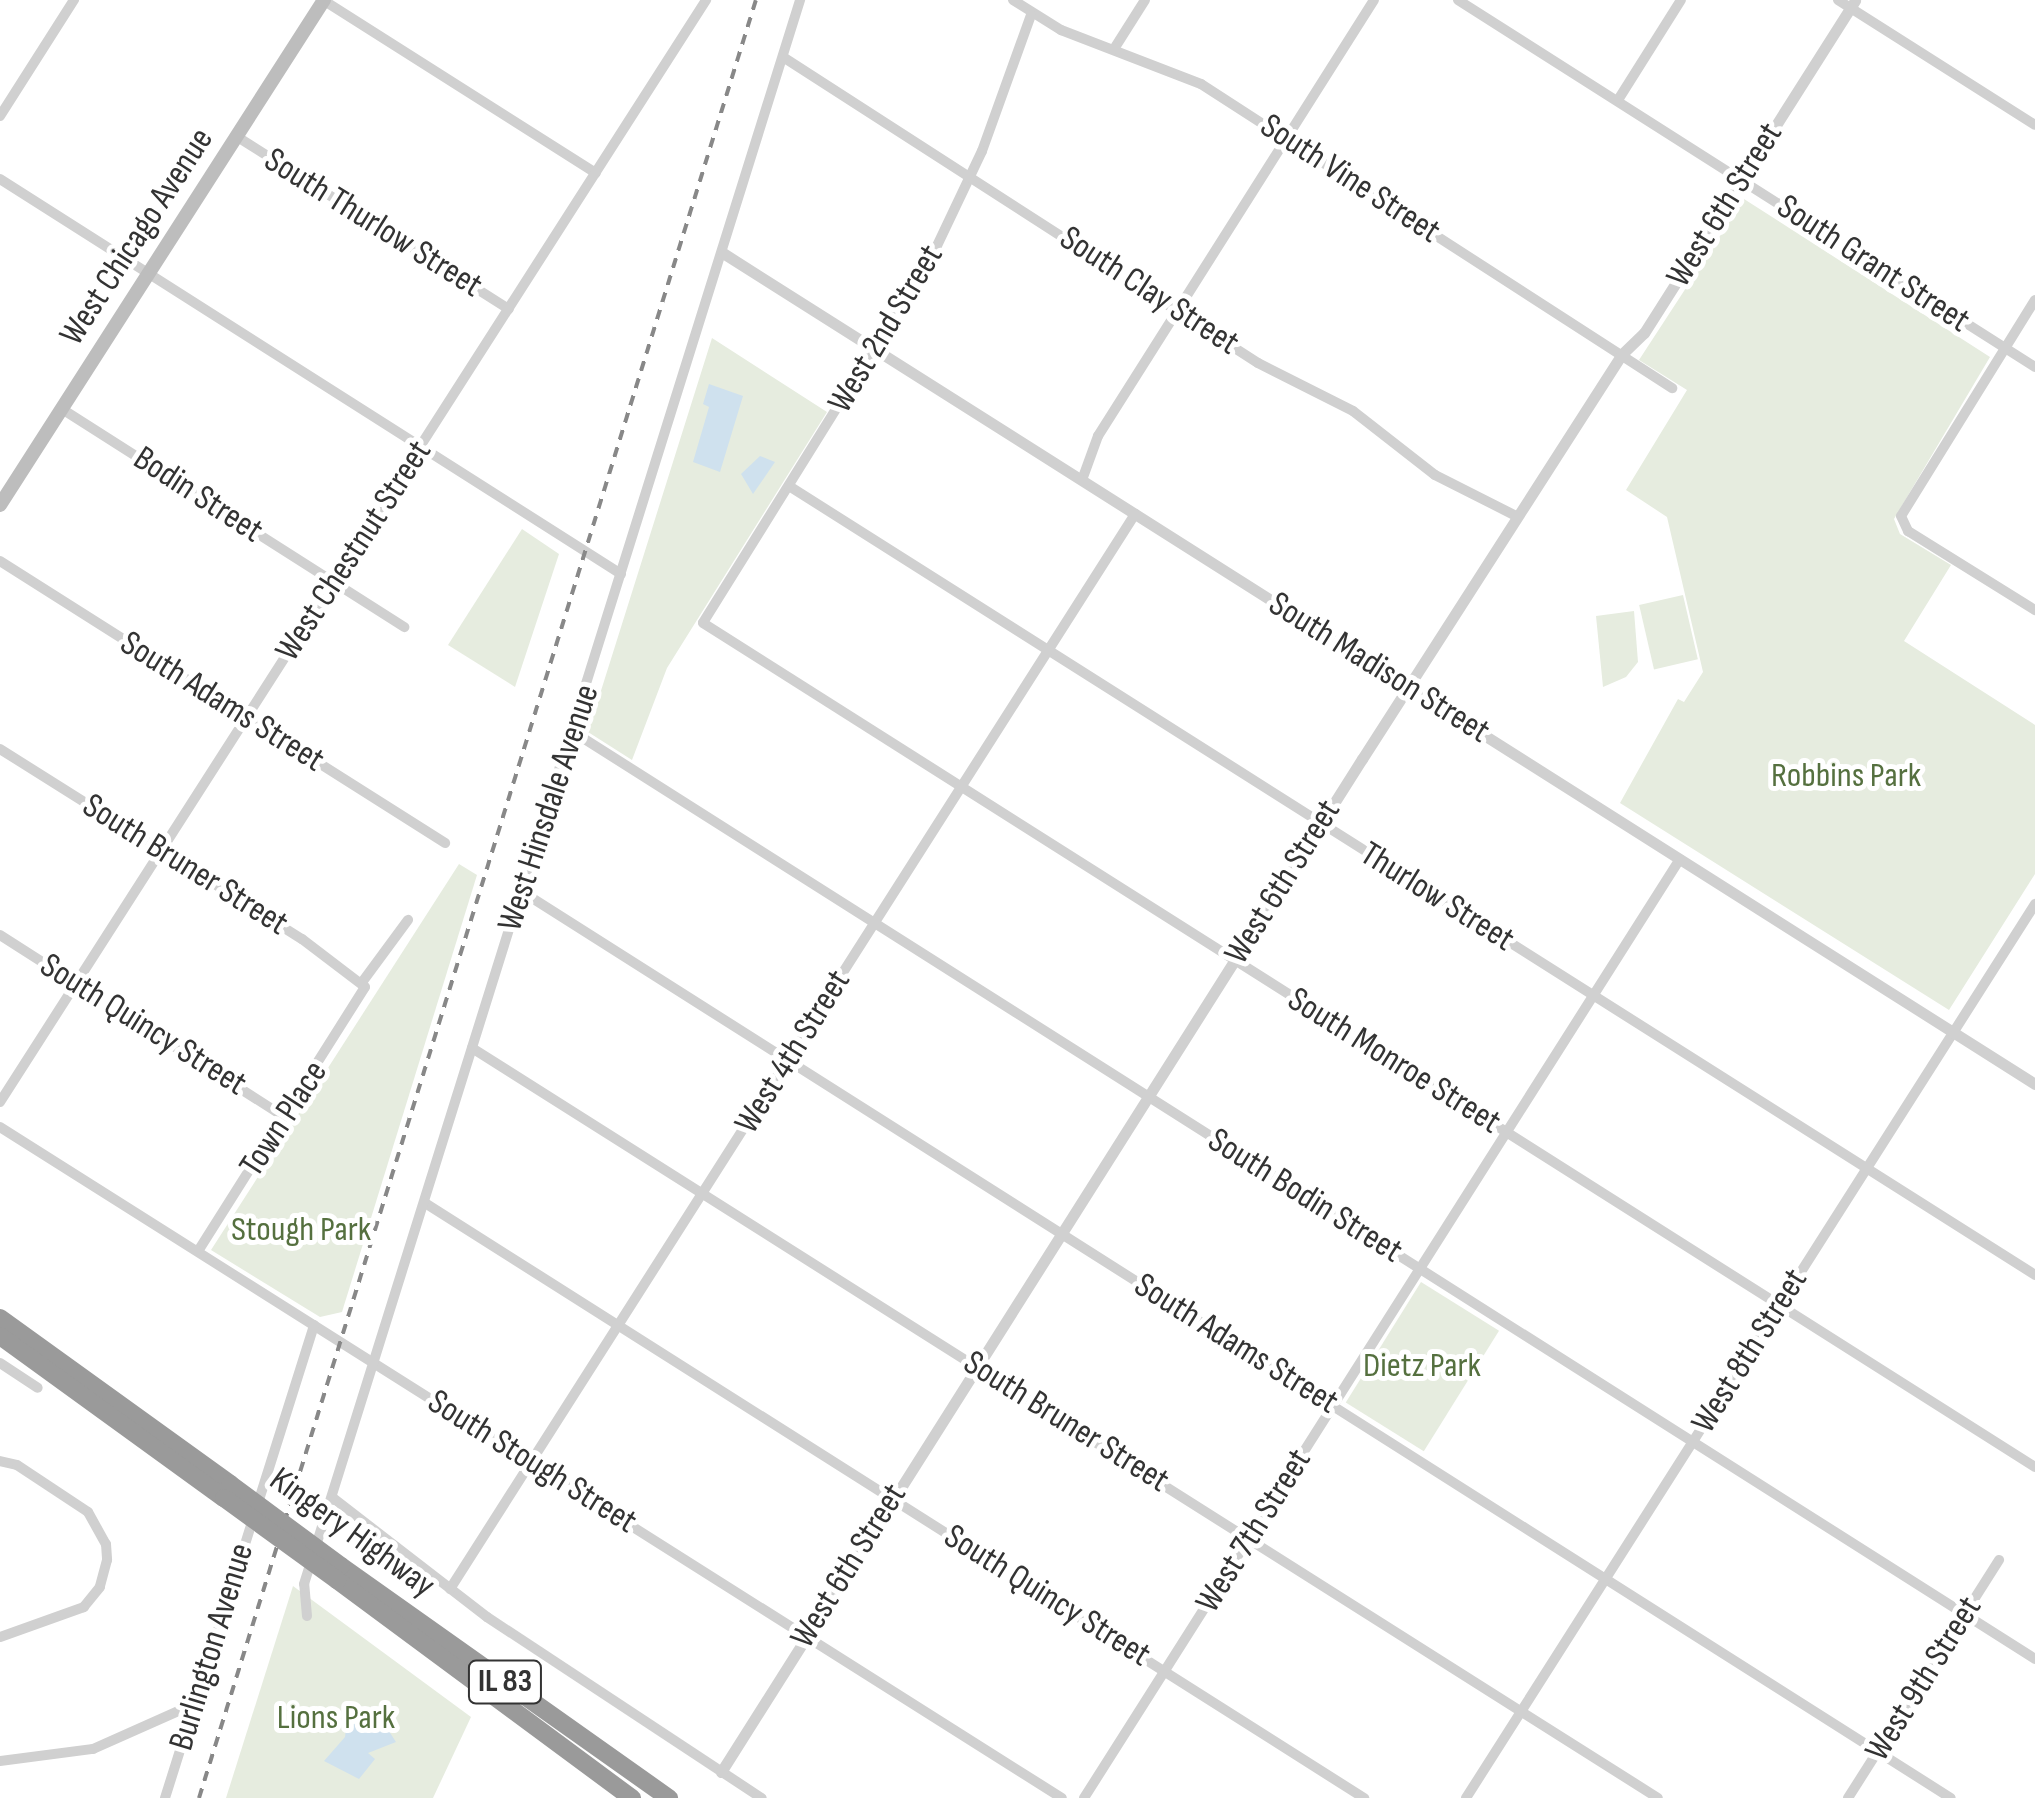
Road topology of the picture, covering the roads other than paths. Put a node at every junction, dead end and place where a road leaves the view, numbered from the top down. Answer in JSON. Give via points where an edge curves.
{"nodes":[{"id":1,"x":74,"y":0,"type":"edge"},
{"id":2,"x":324,"y":0,"type":"edge"},
{"id":3,"x":800,"y":0,"type":"edge"},
{"id":4,"x":1014,"y":0,"type":"edge"},
{"id":5,"x":1145,"y":0,"type":"edge"},
{"id":6,"x":1374,"y":0,"type":"edge"},
{"id":7,"x":1458,"y":0,"type":"edge"},
{"id":8,"x":1681,"y":0,"type":"edge"},
{"id":9,"x":1838,"y":0,"type":"edge"},
{"id":10,"x":701,"y":2,"type":"edge"},
{"id":11,"x":1852,"y":4,"type":"edge"},
{"id":12,"x":1031,"y":15,"type":"junction"},
{"id":13,"x":1114,"y":49,"type":"junction"},
{"id":14,"x":783,"y":57,"type":"junction"},
{"id":15,"x":1618,"y":100,"type":"junction"},
{"id":16,"x":0,"y":116,"type":"edge"},
{"id":17,"x":2035,"y":125,"type":"edge"},
{"id":18,"x":236,"y":136,"type":"junction"},
{"id":19,"x":1285,"y":140,"type":"junction"},
{"id":20,"x":596,"y":173,"type":"junction"},
{"id":21,"x":971,"y":175,"type":"junction"},
{"id":22,"x":0,"y":178,"type":"edge"},
{"id":23,"x":1742,"y":179,"type":"junction"},
{"id":24,"x":723,"y":253,"type":"junction"},
{"id":25,"x":149,"y":272,"type":"junction"},
{"id":26,"x":2035,"y":300,"type":"edge"},
{"id":27,"x":1179,"y":307,"type":"junction"},
{"id":28,"x":509,"y":309,"type":"junction"},
{"id":29,"x":2004,"y":348,"type":"junction"},
{"id":30,"x":876,"y":350,"type":"junction"},
{"id":31,"x":1621,"y":355,"type":"junction"},
{"id":32,"x":2035,"y":367,"type":"edge"},
{"id":33,"x":1672,"y":388,"type":"dead end"},
{"id":34,"x":62,"y":409,"type":"junction"},
{"id":35,"x":422,"y":446,"type":"junction"},
{"id":36,"x":1082,"y":480,"type":"junction"},
{"id":37,"x":789,"y":486,"type":"junction"},
{"id":38,"x":0,"y":506,"type":"edge"},
{"id":39,"x":1135,"y":514,"type":"junction"},
{"id":40,"x":1518,"y":517,"type":"junction"},
{"id":41,"x":0,"y":560,"type":"edge"},
{"id":42,"x":621,"y":574,"type":"junction"},
{"id":43,"x":333,"y":582,"type":"junction"},
{"id":44,"x":2035,"y":610,"type":"edge"},
{"id":45,"x":702,"y":623,"type":"joint"},
{"id":46,"x":404,"y":626,"type":"dead end"},
{"id":47,"x":1048,"y":650,"type":"junction"},
{"id":48,"x":1410,"y":688,"type":"junction"},
{"id":49,"x":247,"y":717,"type":"junction"},
{"id":50,"x":575,"y":733,"type":"junction"},
{"id":51,"x":0,"y":749,"type":"edge"},
{"id":52,"x":962,"y":787,"type":"junction"},
{"id":53,"x":1321,"y":823,"type":"junction"},
{"id":54,"x":445,"y":843,"type":"dead end"},
{"id":55,"x":161,"y":851,"type":"junction"},
{"id":56,"x":1680,"y":858,"type":"junction"},
{"id":57,"x":521,"y":890,"type":"junction"},
{"id":58,"x":2035,"y":904,"type":"edge"},
{"id":59,"x":408,"y":920,"type":"dead end"},
{"id":60,"x":875,"y":923,"type":"junction"},
{"id":61,"x":0,"y":935,"type":"edge"},
{"id":62,"x":1234,"y":960,"type":"junction"},
{"id":63,"x":76,"y":982,"type":"junction"},
{"id":64,"x":364,"y":984,"type":"junction"},
{"id":65,"x":1593,"y":996,"type":"junction"},
{"id":66,"x":1954,"y":1032,"type":"junction"},
{"id":67,"x":472,"y":1048,"type":"junction"},
{"id":68,"x":788,"y":1060,"type":"junction"},
{"id":69,"x":2035,"y":1084,"type":"edge"},
{"id":70,"x":1148,"y":1096,"type":"junction"},
{"id":71,"x":0,"y":1102,"type":"edge"},
{"id":72,"x":285,"y":1117,"type":"junction"},
{"id":73,"x":0,"y":1127,"type":"edge"},
{"id":74,"x":1506,"y":1132,"type":"junction"},
{"id":75,"x":1866,"y":1168,"type":"junction"},
{"id":76,"x":704,"y":1193,"type":"junction"},
{"id":77,"x":424,"y":1203,"type":"junction"},
{"id":78,"x":1061,"y":1232,"type":"junction"},
{"id":79,"x":198,"y":1250,"type":"junction"},
{"id":80,"x":1420,"y":1269,"type":"junction"},
{"id":81,"x":2035,"y":1275,"type":"edge"},
{"id":82,"x":1779,"y":1305,"type":"junction"},
{"id":83,"x":0,"y":1318,"type":"edge"},
{"id":84,"x":314,"y":1325,"type":"junction"},
{"id":85,"x":620,"y":1326,"type":"junction"},
{"id":86,"x":0,"y":1336,"type":"edge"},
{"id":87,"x":0,"y":1363,"type":"edge"},
{"id":88,"x":376,"y":1364,"type":"junction"},
{"id":89,"x":976,"y":1366,"type":"junction"},
{"id":90,"x":38,"y":1388,"type":"dead end"},
{"id":91,"x":1333,"y":1406,"type":"junction"},
{"id":92,"x":1692,"y":1441,"type":"junction"},
{"id":93,"x":0,"y":1461,"type":"edge"},
{"id":94,"x":533,"y":1462,"type":"junction"},
{"id":95,"x":2035,"y":1467,"type":"edge"},
{"id":96,"x":227,"y":1491,"type":"junction"},
{"id":97,"x":333,"y":1498,"type":"junction"},
{"id":98,"x":892,"y":1498,"type":"junction"},
{"id":99,"x":1249,"y":1538,"type":"junction"},
{"id":100,"x":1999,"y":1560,"type":"dead end"},
{"id":101,"x":339,"y":1573,"type":"junction"},
{"id":102,"x":1606,"y":1578,"type":"junction"},
{"id":103,"x":450,"y":1589,"type":"junction"},
{"id":104,"x":1965,"y":1614,"type":"junction"},
{"id":105,"x":307,"y":1616,"type":"dead end"},
{"id":106,"x":806,"y":1635,"type":"junction"},
{"id":107,"x":0,"y":1637,"type":"edge"},
{"id":108,"x":2035,"y":1659,"type":"edge"},
{"id":109,"x":1165,"y":1671,"type":"junction"},
{"id":110,"x":194,"y":1704,"type":"junction"},
{"id":111,"x":1521,"y":1711,"type":"junction"},
{"id":112,"x":1878,"y":1751,"type":"junction"},
{"id":113,"x":0,"y":1761,"type":"edge"},
{"id":114,"x":721,"y":1772,"type":"junction"},
{"id":115,"x":165,"y":1798,"type":"edge"},
{"id":116,"x":632,"y":1798,"type":"edge"},
{"id":117,"x":670,"y":1798,"type":"edge"},
{"id":118,"x":762,"y":1798,"type":"edge"},
{"id":119,"x":1062,"y":1798,"type":"edge"},
{"id":120,"x":1084,"y":1798,"type":"edge"},
{"id":121,"x":1364,"y":1798,"type":"edge"},
{"id":122,"x":1466,"y":1798,"type":"edge"},
{"id":123,"x":1658,"y":1798,"type":"edge"},
{"id":124,"x":1848,"y":1798,"type":"edge"},
{"id":125,"x":1951,"y":1798,"type":"edge"}],
"edges":[{"from":1,"to":16,"type":"street"},
{"from":2,"to":18,"type":"main road","name":"West Chicago Avenue"},
{"from":2,"to":20,"type":"street"},
{"from":3,"to":14,"type":"street","name":"West Hinsdale Avenue"},
{"from":4,"to":12,"type":"street","name":"South Vine Street"},
{"from":5,"to":13,"type":"street"},
{"from":6,"to":19,"type":"street"},
{"from":7,"to":15,"type":"street","name":"South Grant Street"},
{"from":8,"to":15,"type":"street"},
{"from":9,"to":11,"type":"street"},
{"from":10,"to":20,"type":"street","name":"West Chestnut Street"},
{"from":11,"to":17,"type":"street"},
{"from":11,"to":23,"type":"street","name":"West 6th Street"},
{"from":12,"to":13,"type":"street","name":"South Vine Street"},
{"from":12,"to":21,"type":"street","name":"West 2nd Street"},
{"from":13,"to":19,"type":"street","name":"South Vine Street","via":[[1202,84]]},
{"from":14,"to":21,"type":"street","name":"South Clay Street"},
{"from":14,"to":24,"type":"street","name":"West Hinsdale Avenue"},
{"from":15,"to":23,"type":"street","name":"South Grant Street"},
{"from":18,"to":25,"type":"main road","name":"West Chicago Avenue"},
{"from":18,"to":28,"type":"street","name":"South Thurlow Street"},
{"from":19,"to":27,"type":"street"},
{"from":19,"to":31,"type":"street","name":"South Vine Street"},
{"from":20,"to":28,"type":"street","name":"West Chestnut Street"},
{"from":21,"to":27,"type":"street","name":"South Clay Street"},
{"from":21,"to":30,"type":"street","name":"West 2nd Street"},
{"from":22,"to":25,"type":"street"},
{"from":23,"to":29,"type":"street","name":"South Grant Street"},
{"from":23,"to":31,"type":"street","name":"West 6th Street","via":[[1644,333]]},
{"from":24,"to":30,"type":"street","name":"South Madison Street"},
{"from":24,"to":42,"type":"street","name":"West Hinsdale Avenue"},
{"from":25,"to":34,"type":"main road","name":"West Chicago Avenue"},
{"from":25,"to":35,"type":"street"},
{"from":26,"to":29,"type":"street"},
{"from":27,"to":36,"type":"street","via":[[1098,436]]},
{"from":27,"to":40,"type":"street","name":"South Clay Street","via":[[1258,362],[1352,411],[1435,474]]},
{"from":28,"to":35,"type":"street","name":"West Chestnut Street"},
{"from":29,"to":32,"type":"street","name":"South Grant Street"},
{"from":29,"to":44,"type":"street","via":[[1904,506],[1903,524]]},
{"from":30,"to":36,"type":"street","name":"South Madison Street"},
{"from":30,"to":37,"type":"street","name":"West 2nd Street"},
{"from":31,"to":33,"type":"street","name":"South Vine Street"},
{"from":31,"to":40,"type":"street","name":"West 6th Street"},
{"from":34,"to":38,"type":"main road","name":"West Chicago Avenue"},
{"from":34,"to":43,"type":"street","name":"Bodin Street"},
{"from":35,"to":42,"type":"street"},
{"from":35,"to":43,"type":"street","name":"West Chestnut Street"},
{"from":36,"to":39,"type":"street","name":"South Madison Street"},
{"from":37,"to":45,"type":"street","name":"West 2nd Street"},
{"from":37,"to":47,"type":"street","name":"Thurlow Street"},
{"from":39,"to":47,"type":"street","name":"West 4th Street"},
{"from":39,"to":48,"type":"street","name":"South Madison Street"},
{"from":40,"to":48,"type":"street","name":"West 6th Street"},
{"from":41,"to":49,"type":"street","name":"South Adams Street"},
{"from":42,"to":50,"type":"street","name":"West Hinsdale Avenue"},
{"from":43,"to":46,"type":"street","name":"Bodin Street"},
{"from":43,"to":49,"type":"street","name":"West Chestnut Street"},
{"from":45,"to":52,"type":"street","name":"South Monroe Street"},
{"from":47,"to":52,"type":"street","name":"West 4th Street"},
{"from":47,"to":53,"type":"street","name":"Thurlow Street"},
{"from":48,"to":53,"type":"street","name":"West 6th Street"},
{"from":48,"to":56,"type":"street","name":"South Madison Street"},
{"from":49,"to":54,"type":"street","name":"South Adams Street"},
{"from":49,"to":55,"type":"street","name":"West Chestnut Street"},
{"from":50,"to":57,"type":"street","name":"West Hinsdale Avenue"},
{"from":50,"to":60,"type":"street","name":"South Bodin Street"},
{"from":51,"to":55,"type":"street","name":"South Bruner Street"},
{"from":52,"to":60,"type":"street","name":"West 4th Street"},
{"from":52,"to":62,"type":"street","name":"South Monroe Street"},
{"from":53,"to":62,"type":"street","name":"West 6th Street"},
{"from":53,"to":65,"type":"street","name":"Thurlow Street"},
{"from":55,"to":63,"type":"street","name":"West Chestnut Street"},
{"from":55,"to":64,"type":"street","name":"South Bruner Street"},
{"from":56,"to":65,"type":"street","name":"West 7th Street"},
{"from":56,"to":66,"type":"street","name":"South Madison Street"},
{"from":57,"to":67,"type":"street","name":"West Hinsdale Avenue"},
{"from":57,"to":68,"type":"street","name":"South Adams Street"},
{"from":58,"to":66,"type":"street","name":"West 8th Street"},
{"from":59,"to":64,"type":"street","name":"Town Place"},
{"from":60,"to":68,"type":"street","name":"West 4th Street"},
{"from":60,"to":70,"type":"street","name":"South Bodin Street"},
{"from":61,"to":63,"type":"street","name":"South Quincy Street"},
{"from":62,"to":70,"type":"street","name":"West 6th Street"},
{"from":62,"to":74,"type":"street","name":"South Monroe Street"},
{"from":63,"to":71,"type":"street","name":"West Chestnut Street"},
{"from":63,"to":72,"type":"street","name":"South Quincy Street"},
{"from":64,"to":72,"type":"street","name":"Town Place"},
{"from":65,"to":74,"type":"street","name":"West 7th Street"},
{"from":65,"to":75,"type":"street","name":"Thurlow Street"},
{"from":66,"to":69,"type":"street","name":"South Madison Street"},
{"from":66,"to":75,"type":"street","name":"West 8th Street"},
{"from":67,"to":76,"type":"street","name":"South Bruner Street"},
{"from":67,"to":77,"type":"street","name":"West Hinsdale Avenue"},
{"from":68,"to":76,"type":"street","name":"West 4th Street"},
{"from":68,"to":78,"type":"street","name":"South Adams Street"},
{"from":70,"to":78,"type":"street","name":"West 6th Street"},
{"from":70,"to":80,"type":"street","name":"South Bodin Street"},
{"from":72,"to":79,"type":"street","name":"Town Place"},
{"from":73,"to":79,"type":"street","name":"South Stough Street"},
{"from":74,"to":80,"type":"street","name":"West 7th Street"},
{"from":74,"to":82,"type":"street","name":"South Monroe Street"},
{"from":75,"to":81,"type":"street","name":"Thurlow Street"},
{"from":75,"to":82,"type":"street","name":"West 8th Street"},
{"from":76,"to":85,"type":"street","name":"West 4th Street"},
{"from":76,"to":89,"type":"street","name":"South Bruner Street"},
{"from":77,"to":85,"type":"street","name":"South Quincy Street"},
{"from":77,"to":88,"type":"street","name":"West Hinsdale Avenue"},
{"from":78,"to":89,"type":"street","name":"West 6th Street"},
{"from":78,"to":91,"type":"street","name":"South Adams Street"},
{"from":79,"to":84,"type":"street","name":"South Stough Street"},
{"from":80,"to":91,"type":"street","name":"West 7th Street"},
{"from":80,"to":92,"type":"street","name":"South Bodin Street"},
{"from":82,"to":92,"type":"street","name":"West 8th Street"},
{"from":82,"to":95,"type":"street","name":"South Monroe Street"},
{"from":83,"to":96,"type":"highway","name":"Kingery Highway","number":"IL 83"},
{"from":84,"to":88,"type":"street","name":"South Stough Street"},
{"from":84,"to":110,"type":"street","name":"Burlington Avenue"},
{"from":85,"to":94,"type":"street","name":"West 4th Street"},
{"from":85,"to":98,"type":"street","name":"South Quincy Street"},
{"from":86,"to":96,"type":"highway","name":"Kingery Highway","number":"IL 83"},
{"from":87,"to":90,"type":"street"},
{"from":88,"to":94,"type":"street","name":"South Stough Street"},
{"from":88,"to":97,"type":"street","name":"West Hinsdale Avenue"},
{"from":89,"to":98,"type":"street","name":"West 6th Street"},
{"from":89,"to":99,"type":"street","name":"South Bruner Street"},
{"from":91,"to":99,"type":"street","name":"West 7th Street"},
{"from":91,"to":102,"type":"street","name":"South Adams Street"},
{"from":92,"to":102,"type":"street","name":"West 8th Street"},
{"from":92,"to":104,"type":"street","name":"South Bodin Street"},
{"from":93,"to":107,"type":"street","via":[[17,1465],[88,1512],[107,1560],[100,1588],[84,1607]]},
{"from":94,"to":103,"type":"street","name":"West 4th Street"},
{"from":94,"to":106,"type":"street","name":"South Stough Street"},
{"from":96,"to":101,"type":"highway","name":"Kingery Highway","number":"IL 83","bridge":true},
{"from":97,"to":103,"type":"street"},
{"from":97,"to":105,"type":"street","name":"West Hinsdale Avenue","via":[[304,1584]]},
{"from":98,"to":106,"type":"street","name":"West 6th Street"},
{"from":98,"to":109,"type":"street","name":"South Quincy Street"},
{"from":99,"to":109,"type":"street","name":"West 7th Street"},
{"from":99,"to":111,"type":"street","name":"South Bruner Street"},
{"from":100,"to":104,"type":"street","name":"West 9th Street"},
{"from":101,"to":116,"type":"highway","name":"Kingery Highway","number":"IL 83"},
{"from":101,"to":117,"type":"highway","name":"Kingery Highway","number":"IL 83"},
{"from":102,"to":111,"type":"street","name":"West 8th Street"},
{"from":102,"to":112,"type":"street","name":"South Adams Street"},
{"from":103,"to":114,"type":"street"},
{"from":104,"to":108,"type":"street","name":"South Bodin Street"},
{"from":104,"to":112,"type":"street","name":"West 9th Street"},
{"from":106,"to":114,"type":"street","name":"West 6th Street"},
{"from":106,"to":119,"type":"street","name":"South Stough Street"},
{"from":109,"to":120,"type":"street","name":"West 7th Street"},
{"from":109,"to":121,"type":"street","name":"South Quincy Street"},
{"from":110,"to":113,"type":"street","via":[[80,1753]]},
{"from":110,"to":115,"type":"street","name":"Burlington Avenue"},
{"from":111,"to":122,"type":"street","name":"West 8th Street"},
{"from":111,"to":123,"type":"street","name":"South Bruner Street"},
{"from":112,"to":124,"type":"street","name":"West 9th Street"},
{"from":112,"to":125,"type":"street","name":"South Adams Street"},
{"from":114,"to":118,"type":"street"}]}
